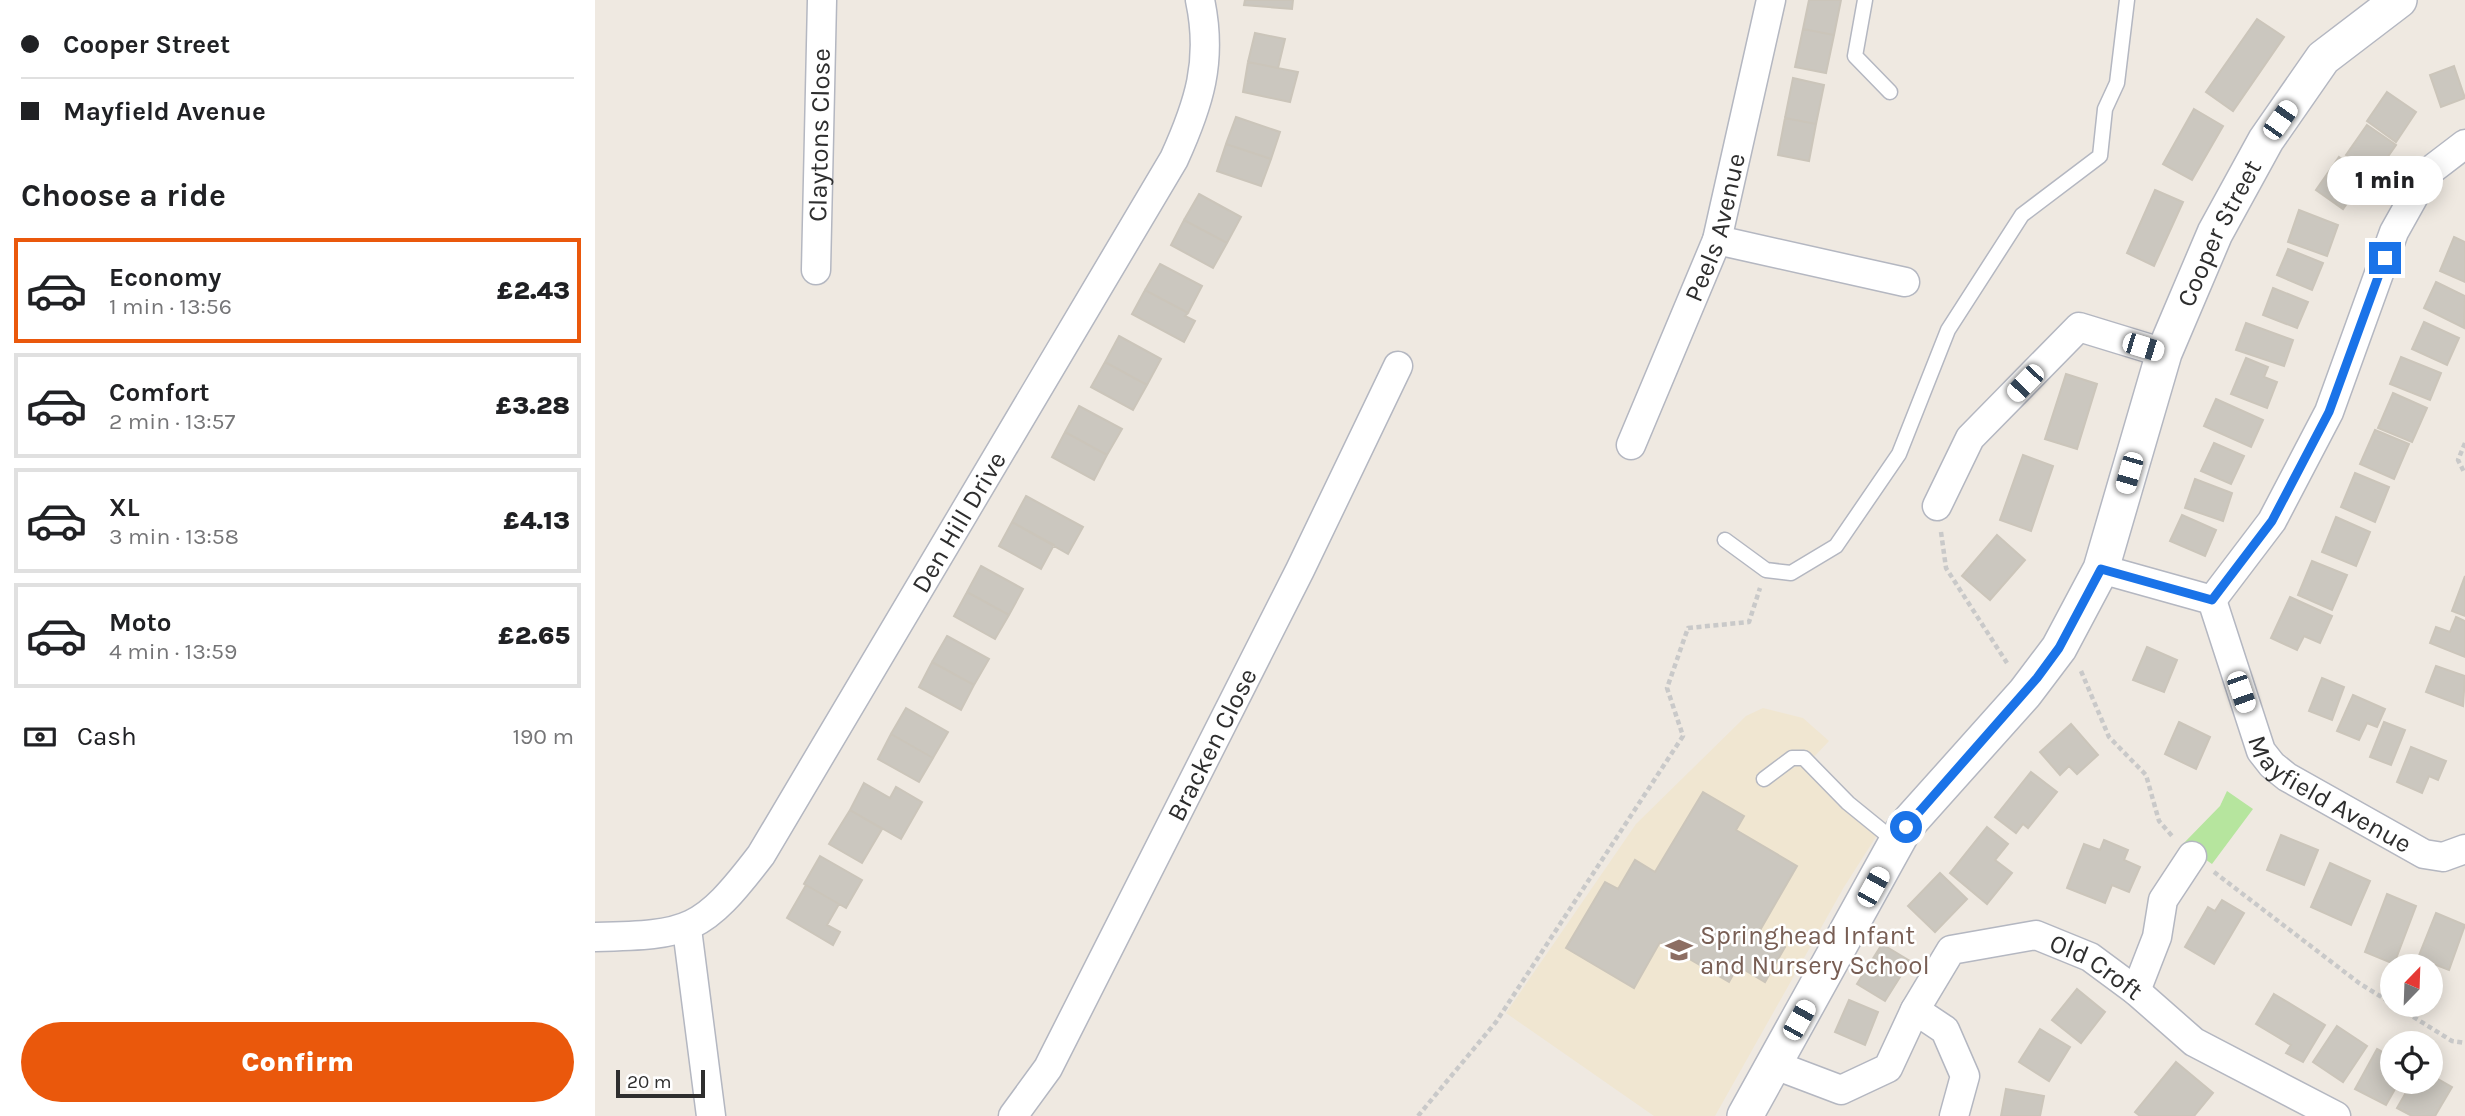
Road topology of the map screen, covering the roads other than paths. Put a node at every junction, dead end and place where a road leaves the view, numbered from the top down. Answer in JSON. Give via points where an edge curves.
{"nodes":[{"id":1,"x":822,"y":0,"type":"edge"},
{"id":2,"x":1200,"y":0,"type":"edge"},
{"id":3,"x":1771,"y":0,"type":"edge"},
{"id":4,"x":1865,"y":0,"type":"edge"},
{"id":5,"x":2127,"y":0,"type":"edge"},
{"id":6,"x":2399,"y":0,"type":"edge"},
{"id":7,"x":1890,"y":92,"type":"dead end"},
{"id":8,"x":2465,"y":144,"type":"edge"},
{"id":9,"x":1717,"y":240,"type":"junction"},
{"id":10,"x":816,"y":270,"type":"dead end"},
{"id":11,"x":1905,"y":282,"type":"dead end"},
{"id":12,"x":2164,"y":353,"type":"junction"},
{"id":13,"x":1398,"y":366,"type":"dead end"},
{"id":14,"x":1631,"y":445,"type":"dead end"},
{"id":15,"x":1937,"y":506,"type":"road end"},
{"id":16,"x":1725,"y":540,"type":"dead end"},
{"id":17,"x":2101,"y":569,"type":"junction"},
{"id":18,"x":2212,"y":600,"type":"junction"},
{"id":19,"x":1764,"y":779,"type":"dead end"},
{"id":20,"x":1898,"y":843,"type":"junction"},
{"id":21,"x":2465,"y":849,"type":"edge"},
{"id":22,"x":2192,"y":856,"type":"road end"},
{"id":23,"x":687,"y":929,"type":"junction"},
{"id":24,"x":595,"y":937,"type":"edge"},
{"id":25,"x":2136,"y":991,"type":"junction"},
{"id":26,"x":1915,"y":1010,"type":"junction"},
{"id":27,"x":1775,"y":1065,"type":"junction"},
{"id":28,"x":711,"y":1116,"type":"edge"},
{"id":29,"x":1013,"y":1116,"type":"edge"},
{"id":30,"x":1745,"y":1116,"type":"edge"},
{"id":31,"x":1954,"y":1116,"type":"edge"},
{"id":32,"x":2336,"y":1116,"type":"edge"}],
"edges":[{"from":1,"to":10,"type":"street","name":"Claytons Close"},
{"from":2,"to":23,"type":"street","name":"Den Hill Drive","via":[[1207,56],[1190,124],[1174,159],[761,855],[735,890]]},
{"from":3,"to":9,"type":"street","name":"Peels Avenue"},
{"from":4,"to":7,"type":"lane","via":[[1855,56]]},
{"from":5,"to":16,"type":"lane","via":[[2117,83],[2105,109],[2100,156],[2022,215],[1948,330],[1899,454],[1836,546],[1791,573],[1766,570]]},
{"from":6,"to":12,"type":"street","name":"Cooper Street","via":[[2323,58],[2266,140],[2215,233]]},
{"from":8,"to":18,"type":"street","via":[[2427,173],[2394,232],[2329,412],[2272,521]]},
{"from":9,"to":11,"type":"street"},
{"from":9,"to":14,"type":"street","name":"Peels Avenue"},
{"from":12,"to":15,"type":"street","via":[[2079,327],[1970,438]]},
{"from":12,"to":17,"type":"street","name":"Cooper Street"},
{"from":13,"to":29,"type":"street","name":"Bracken Close","via":[[1048,1068]]},
{"from":17,"to":18,"type":"street"},
{"from":17,"to":20,"type":"street","name":"Cooper Street","via":[[2059,648],[1906,827]]},
{"from":18,"to":21,"type":"street","name":"Mayfield Avenue","via":[[2261,751],[2272,765],[2424,853],[2443,857]]},
{"from":19,"to":20,"type":"lane","via":[[1792,758],[1804,758],[1848,803]]},
{"from":20,"to":27,"type":"street","name":"Cooper Street"},
{"from":22,"to":25,"type":"street","via":[[2163,900],[2157,937]]},
{"from":23,"to":24,"type":"street","name":"Den Hill Drive","via":[[660,936]]},
{"from":23,"to":28,"type":"street"},
{"from":25,"to":26,"type":"street","name":"Old Croft","via":[[2090,957],[2036,935],[1951,950]]},
{"from":25,"to":32,"type":"street","name":"Old Croft","via":[[2194,1042]]},
{"from":26,"to":27,"type":"street","name":"Old Croft","via":[[1888,1068],[1841,1090]]},
{"from":26,"to":31,"type":"street","via":[[1945,1030],[1965,1076]]},
{"from":27,"to":30,"type":"street","name":"Cooper Street"}]}
